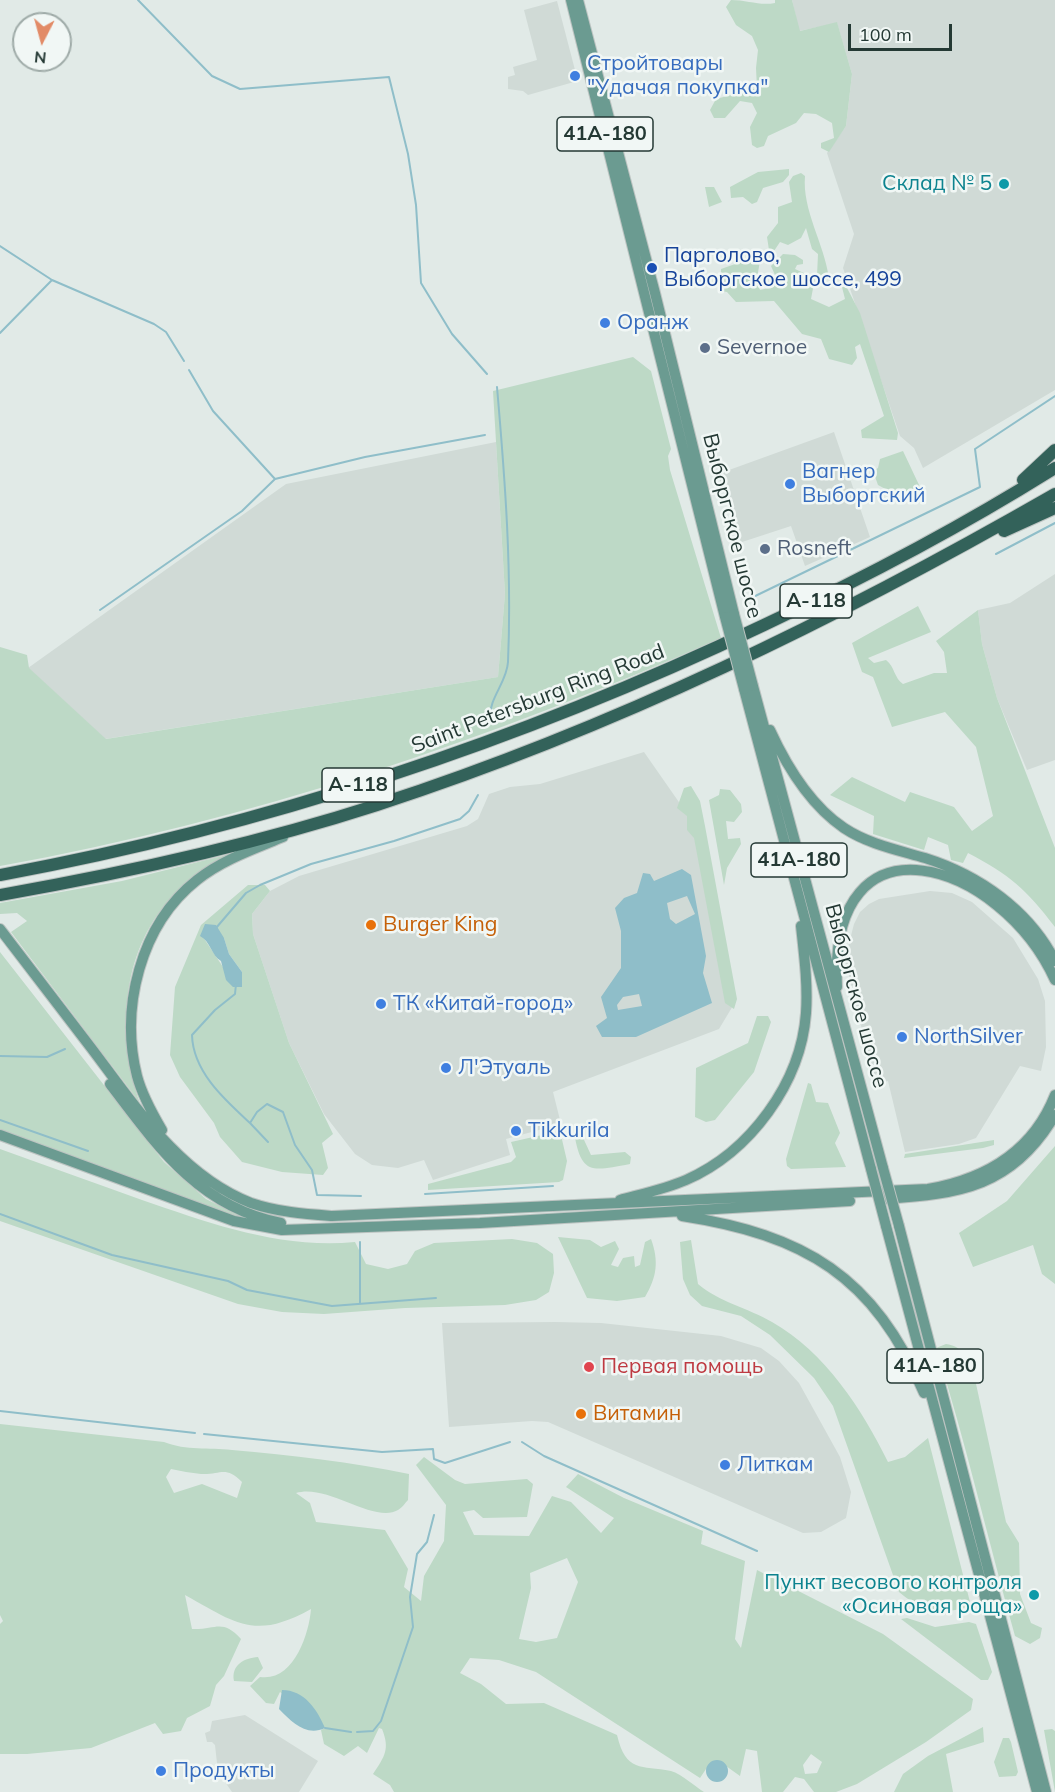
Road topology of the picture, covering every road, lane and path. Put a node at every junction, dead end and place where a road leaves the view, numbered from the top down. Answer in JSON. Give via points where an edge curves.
{"nodes":[{"id":1,"x":571,"y":0,"type":"edge"},
{"id":2,"x":578,"y":0,"type":"edge"},
{"id":3,"x":1055,"y":450,"type":"edge"},
{"id":4,"x":1055,"y":468,"type":"edge"},
{"id":5,"x":1055,"y":494,"type":"edge"},
{"id":6,"x":1055,"y":507,"type":"edge"},
{"id":7,"x":944,"y":534,"type":"junction"},
{"id":8,"x":947,"y":556,"type":"junction"},
{"id":9,"x":729,"y":615,"type":"junction"},
{"id":10,"x":748,"y":688,"type":"junction"},
{"id":11,"x":760,"y":711,"type":"junction"},
{"id":12,"x":325,"y":820,"type":"junction"},
{"id":13,"x":0,"y":875,"type":"edge"},
{"id":14,"x":798,"y":893,"type":"junction"},
{"id":15,"x":0,"y":895,"type":"edge"},
{"id":16,"x":0,"y":929,"type":"edge"},
{"id":17,"x":0,"y":937,"type":"edge"},
{"id":18,"x":1055,"y":961,"type":"edge"},
{"id":19,"x":1055,"y":980,"type":"edge"},
{"id":20,"x":838,"y":1008,"type":"junction"},
{"id":21,"x":1055,"y":1095,"type":"edge"},
{"id":22,"x":1055,"y":1115,"type":"edge"},
{"id":23,"x":0,"y":1136,"type":"edge"},
{"id":24,"x":172,"y":1148,"type":"junction"},
{"id":25,"x":598,"y":1206,"type":"junction"},
{"id":26,"x":661,"y":1213,"type":"junction"},
{"id":27,"x":310,"y":1228,"type":"junction"},
{"id":28,"x":937,"y":1422,"type":"junction"},
{"id":29,"x":1037,"y":1792,"type":"edge"},
{"id":30,"x":1046,"y":1792,"type":"edge"}],
"edges":[{"from":1,"to":9,"type":"main road","name":"Выборгское шоссе","number":"41А-180"},
{"from":2,"to":9,"type":"main road","name":"Выборгское шоссе","number":"41А-180","via":[[655,293]]},
{"from":3,"to":7,"type":"highway","via":[[1031,474]]},
{"from":4,"to":7,"type":"highway","name":"Saint Petersburg Ring Road","number":"А-118"},
{"from":5,"to":8,"type":"highway","name":"Saint Petersburg Ring Road","number":"А-118"},
{"from":6,"to":8,"type":"highway"},
{"from":7,"to":13,"type":"highway","name":"Saint Petersburg Ring Road","number":"А-118","via":[[842,588],[686,662],[593,702],[424,765],[251,818],[91,859]]},
{"from":8,"to":12,"type":"highway","name":"Saint Petersburg Ring Road","number":"А-118","via":[[697,681],[432,786]]},
{"from":9,"to":10,"type":"main road","name":"Выборгское шоссе","number":"41А-180","bridge":true},
{"from":10,"to":11,"type":"main road","name":"Выборгское шоссе","number":"41А-180"},
{"from":10,"to":14,"type":"main road","name":"Выборгское шоссе","number":"41А-180"},
{"from":11,"to":18,"type":"main road","via":[[790,769],[826,813],[862,837],[942,864],[986,886],[1023,917]]},
{"from":11,"to":20,"type":"main road","name":"Выборгское шоссе","number":"41А-180"},
{"from":12,"to":15,"type":"highway","name":"Saint Petersburg Ring Road","number":"А-118","via":[[94,879]]},
{"from":12,"to":24,"type":"main road","via":[[233,858],[197,880],[169,909],[150,943],[138,970],[131,1035],[143,1094]]},
{"from":14,"to":25,"type":"main road","via":[[806,1014],[796,1058],[772,1107],[744,1141],[687,1179]]},
{"from":14,"to":28,"type":"main road","name":"Выборгское шоссе","number":"41А-180","bridge":true},
{"from":16,"to":24,"type":"main road"},
{"from":17,"to":27,"type":"main road","via":[[183,1174],[242,1212]]},
{"from":19,"to":20,"type":"main road","via":[[1034,942],[996,903],[948,876],[930,870],[908,870],[885,875],[867,887],[847,913],[837,950]]},
{"from":20,"to":30,"type":"main road","name":"Выборгское шоссе","number":"41А-180","bridge":true,"via":[[899,1226]]},
{"from":21,"to":25,"type":"main road","via":[[1040,1124],[1017,1151],[985,1172],[958,1183],[928,1189]]},
{"from":22,"to":26,"type":"main road","via":[[1017,1161],[989,1180],[960,1191]]},
{"from":23,"to":27,"type":"main road","via":[[234,1221],[282,1230]]},
{"from":24,"to":25,"type":"main road","via":[[219,1186],[251,1203],[287,1212],[332,1216]]},
{"from":26,"to":27,"type":"main road"},
{"from":26,"to":28,"type":"main road","via":[[755,1230],[804,1251],[836,1272],[891,1329]]},
{"from":28,"to":29,"type":"main road","name":"Выборгское шоссе","number":"41А-180"}]}
